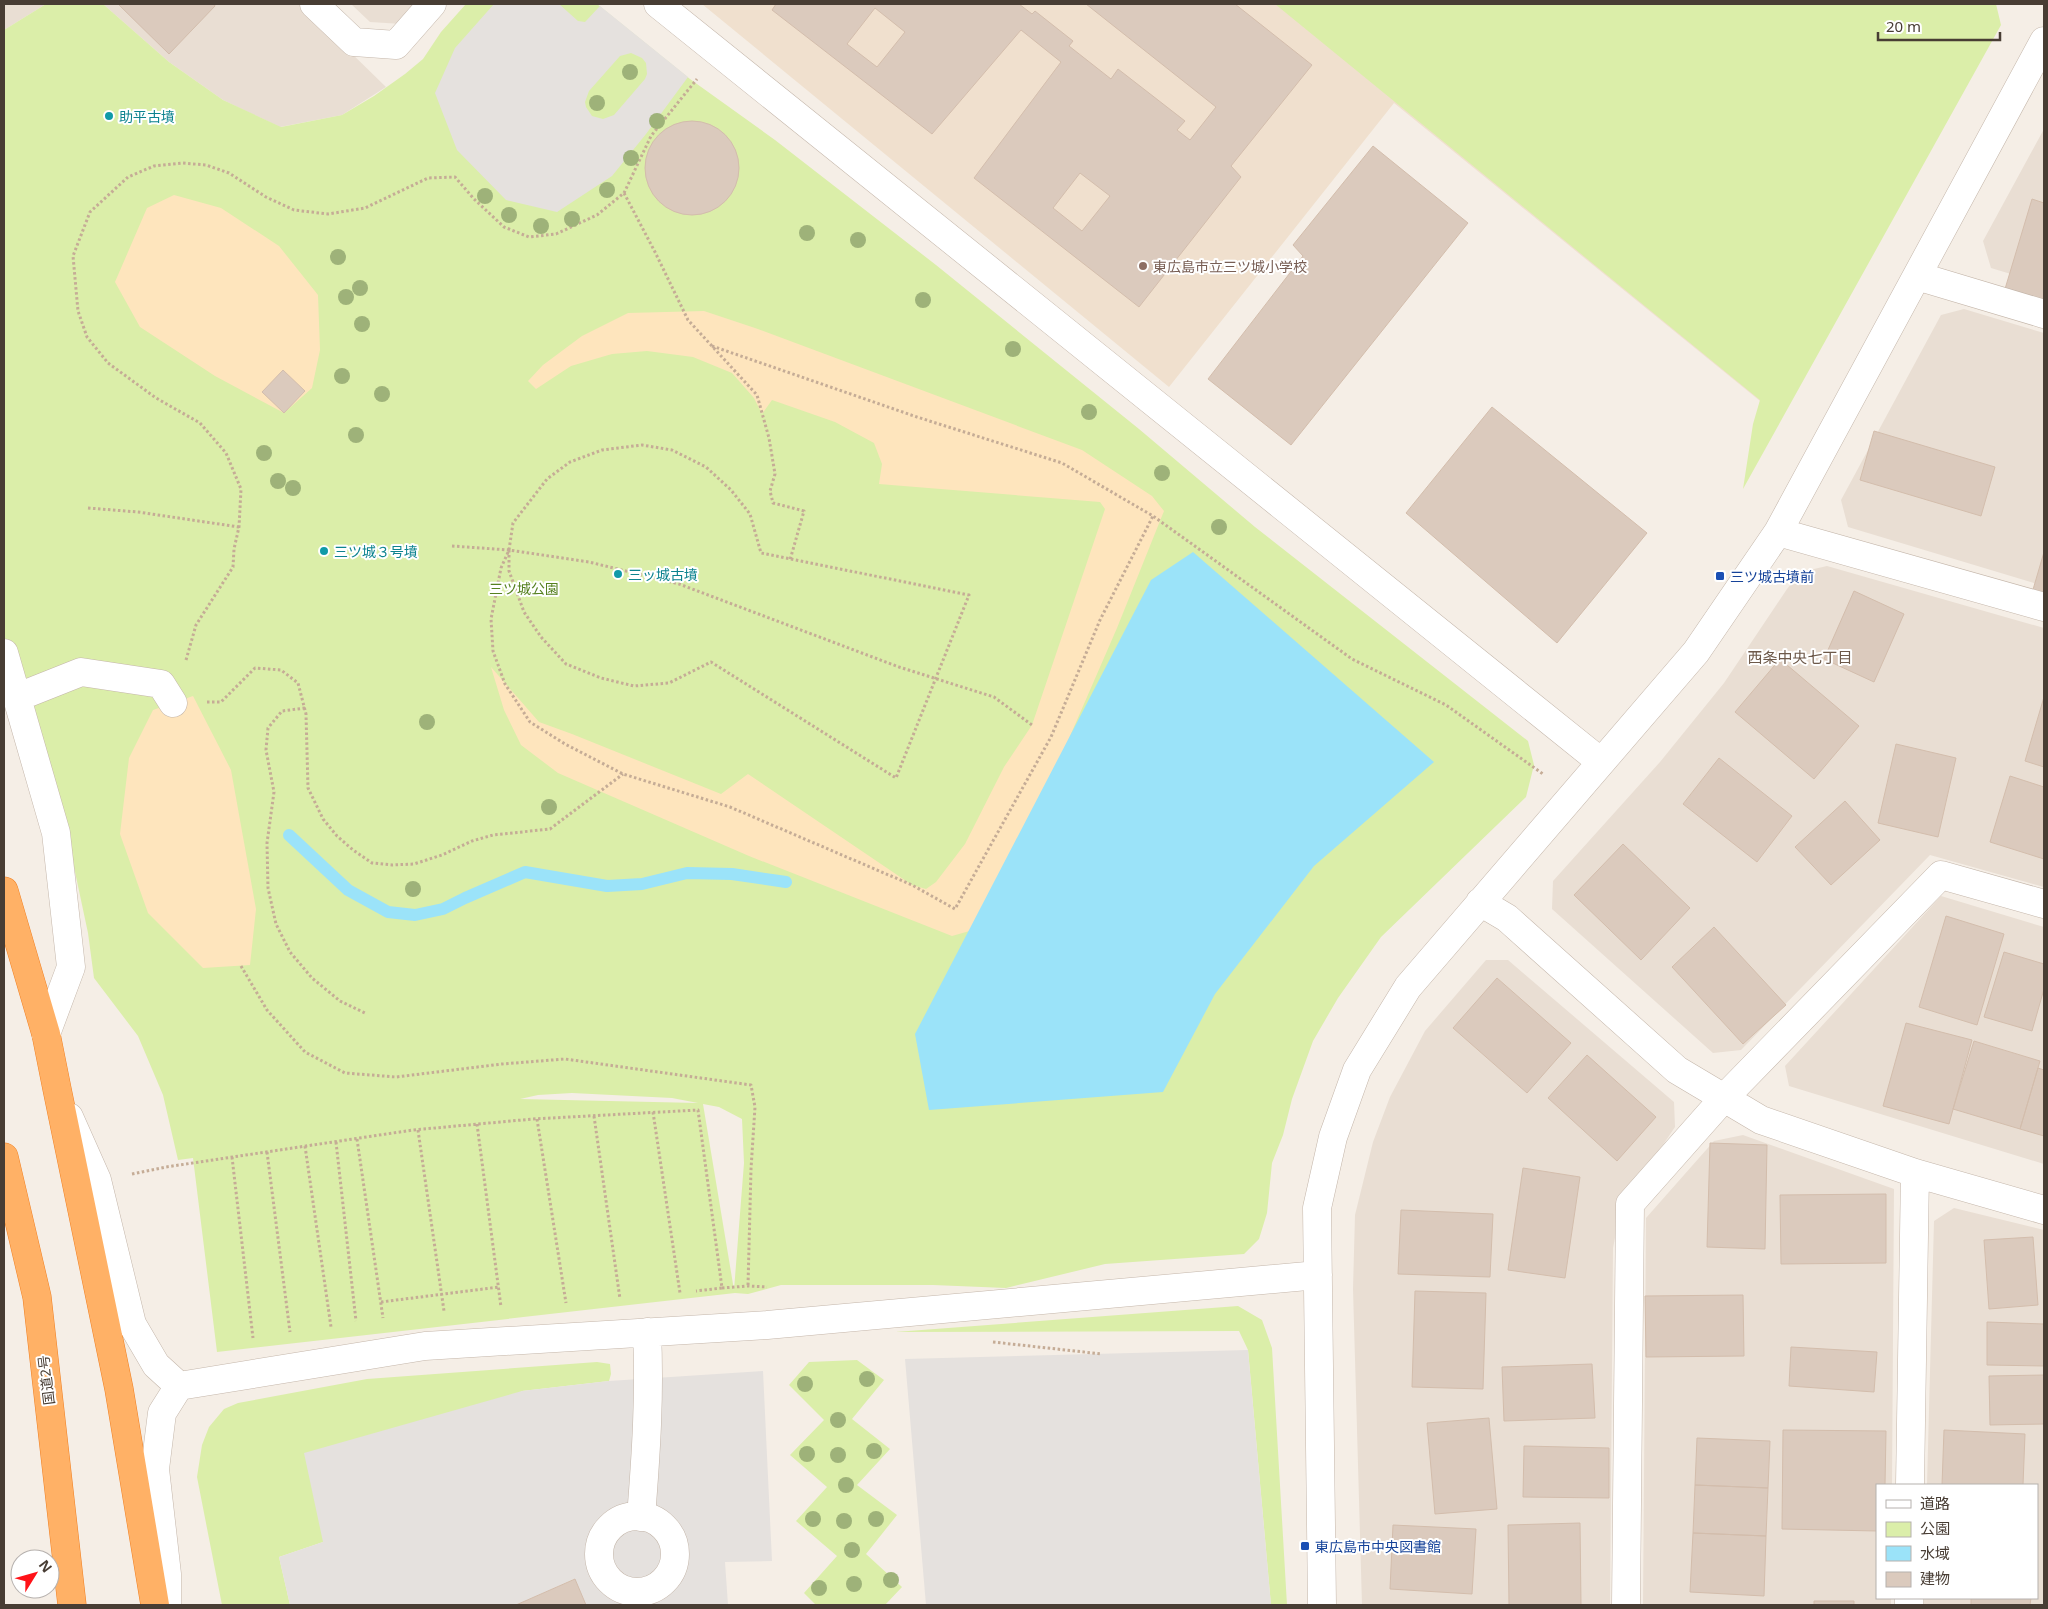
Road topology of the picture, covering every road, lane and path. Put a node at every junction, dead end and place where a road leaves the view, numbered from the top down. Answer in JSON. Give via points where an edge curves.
{"nodes":[{"id":1,"x":314,"y":4,"type":"edge"},
{"id":2,"x":432,"y":4,"type":"edge"},
{"id":3,"x":658,"y":4,"type":"edge"},
{"id":4,"x":2044,"y":41,"type":"edge"},
{"id":5,"x":698,"y":78,"type":"dead end"},
{"id":6,"x":624,"y":192,"type":"junction"},
{"id":7,"x":1917,"y":276,"type":"junction"},
{"id":8,"x":2044,"y":314,"type":"edge"},
{"id":9,"x":712,"y":346,"type":"junction"},
{"id":10,"x":88,"y":508,"type":"dead end"},
{"id":11,"x":1153,"y":516,"type":"junction"},
{"id":12,"x":239,"y":527,"type":"junction"},
{"id":13,"x":1778,"y":532,"type":"junction"},
{"id":14,"x":452,"y":546,"type":"dead end"},
{"id":15,"x":509,"y":550,"type":"junction"},
{"id":16,"x":790,"y":560,"type":"junction"},
{"id":17,"x":2044,"y":607,"type":"edge"},
{"id":18,"x":4,"y":653,"type":"edge"},
{"id":19,"x":936,"y":678,"type":"junction"},
{"id":20,"x":18,"y":698,"type":"junction"},
{"id":21,"x":173,"y":703,"type":"junction"},
{"id":22,"x":305,"y":708,"type":"junction"},
{"id":23,"x":1032,"y":725,"type":"dead end"},
{"id":24,"x":1601,"y":762,"type":"junction"},
{"id":25,"x":623,"y":774,"type":"junction"},
{"id":26,"x":1544,"y":774,"type":"dead end"},
{"id":27,"x":4,"y":891,"type":"edge"},
{"id":28,"x":1480,"y":902,"type":"junction"},
{"id":29,"x":2044,"y":904,"type":"edge"},
{"id":30,"x":241,"y":966,"type":"dead end"},
{"id":31,"x":367,"y":1014,"type":"dead end"},
{"id":32,"x":46,"y":1034,"type":"junction"},
{"id":33,"x":58,"y":1089,"type":"junction"},
{"id":34,"x":1723,"y":1098,"type":"junction"},
{"id":35,"x":653,"y":1112,"type":"junction"},
{"id":36,"x":594,"y":1116,"type":"junction"},
{"id":37,"x":537,"y":1118,"type":"junction"},
{"id":38,"x":477,"y":1124,"type":"junction"},
{"id":39,"x":418,"y":1130,"type":"junction"},
{"id":40,"x":357,"y":1139,"type":"junction"},
{"id":41,"x":336,"y":1142,"type":"junction"},
{"id":42,"x":305,"y":1146,"type":"junction"},
{"id":43,"x":267,"y":1152,"type":"junction"},
{"id":44,"x":4,"y":1157,"type":"edge"},
{"id":45,"x":232,"y":1157,"type":"junction"},
{"id":46,"x":1915,"y":1173,"type":"junction"},
{"id":47,"x":97,"y":1180,"type":"junction"},
{"id":48,"x":2044,"y":1210,"type":"edge"},
{"id":49,"x":1318,"y":1275,"type":"junction"},
{"id":50,"x":499,"y":1287,"type":"junction"},
{"id":51,"x":722,"y":1288,"type":"junction"},
{"id":52,"x":680,"y":1293,"type":"junction"},
{"id":53,"x":442,"y":1294,"type":"junction"},
{"id":54,"x":671,"y":1294,"type":"dead end"},
{"id":55,"x":629,"y":1299,"type":"dead end"},
{"id":56,"x":611,"y":1300,"type":"dead end"},
{"id":57,"x":620,"y":1300,"type":"junction"},
{"id":58,"x":381,"y":1302,"type":"junction"},
{"id":59,"x":575,"y":1305,"type":"dead end"},
{"id":60,"x":502,"y":1313,"type":"dead end"},
{"id":61,"x":445,"y":1319,"type":"dead end"},
{"id":62,"x":384,"y":1326,"type":"dead end"},
{"id":63,"x":357,"y":1329,"type":"dead end"},
{"id":64,"x":332,"y":1332,"type":"dead end"},
{"id":65,"x":647,"y":1332,"type":"junction"},
{"id":66,"x":290,"y":1338,"type":"dead end"},
{"id":67,"x":254,"y":1342,"type":"dead end"},
{"id":68,"x":179,"y":1386,"type":"junction"},
{"id":69,"x":1910,"y":1484,"type":"edge"},
{"id":70,"x":641,"y":1517,"type":"dead end"},
{"id":71,"x":72,"y":1605,"type":"edge"},
{"id":72,"x":155,"y":1605,"type":"edge"},
{"id":73,"x":168,"y":1605,"type":"edge"},
{"id":74,"x":1322,"y":1605,"type":"edge"},
{"id":75,"x":1626,"y":1605,"type":"edge"}],
"edges":[{"from":1,"to":2,"type":"street","via":[[354,42],[396,45]]},
{"from":3,"to":24,"type":"street"},
{"from":4,"to":7,"type":"street"},
{"from":5,"to":6,"type":"path","via":[[651,136]]},
{"from":6,"to":9,"type":"path","via":[[688,320]]},
{"from":6,"to":12,"type":"path","via":[[597,215],[556,234],[529,237],[504,227],[455,176],[428,178],[365,208],[328,214],[294,210],[266,197],[229,173],[206,165],[154,166],[128,177],[90,212],[76,247],[73,256],[78,312],[88,337],[108,363],[156,398],[200,423],[226,453],[241,489]]},
{"from":7,"to":8,"type":"street"},
{"from":7,"to":13,"type":"street"},
{"from":9,"to":11,"type":"path","via":[[1062,463]]},
{"from":9,"to":16,"type":"path","via":[[756,395],[770,438],[775,474],[770,491],[773,502],[804,511]]},
{"from":10,"to":12,"type":"path"},
{"from":11,"to":25,"type":"path","via":[[1100,620],[1051,737],[956,909],[912,885],[730,807]]},
{"from":11,"to":26,"type":"path","via":[[1352,659],[1446,705]]},
{"from":12,"to":21,"type":"path","via":[[233,567],[196,625]]},
{"from":13,"to":17,"type":"street"},
{"from":13,"to":24,"type":"street","via":[[1696,652]]},
{"from":14,"to":15,"type":"path"},
{"from":15,"to":16,"type":"path","via":[[513,523],[547,479],[570,462],[602,450],[642,445],[672,450],[706,467],[731,490],[750,514],[761,553]]},
{"from":15,"to":19,"type":"path","via":[[589,562],[679,584]]},
{"from":15,"to":19,"type":"path","via":[[509,571],[524,612],[566,664],[601,678],[634,686],[669,683],[711,662],[896,778]]},
{"from":15,"to":25,"type":"path","via":[[501,568],[491,618],[493,651],[505,684],[530,722]]},
{"from":16,"to":19,"type":"path","via":[[969,595]]},
{"from":18,"to":20,"type":"street"},
{"from":19,"to":23,"type":"path","via":[[994,697]]},
{"from":20,"to":21,"type":"street","via":[[81,672],[161,684]]},
{"from":20,"to":32,"type":"street","via":[[56,833],[71,967]]},
{"from":21,"to":22,"type":"path","via":[[220,702],[255,668],[280,670],[298,683]]},
{"from":22,"to":25,"type":"path","via":[[308,788],[323,818],[337,836],[372,863],[392,866],[414,864],[493,835],[550,830]]},
{"from":22,"to":31,"type":"path","via":[[282,712],[268,728],[266,750],[274,792],[267,843],[268,888],[276,924],[290,952],[312,978],[340,1001]]},
{"from":24,"to":28,"type":"street"},
{"from":27,"to":32,"type":"highway"},
{"from":28,"to":34,"type":"street","via":[[1507,918],[1677,1070]]},
{"from":28,"to":49,"type":"street","via":[[1408,986],[1357,1070],[1333,1137],[1317,1208]]},
{"from":29,"to":34,"type":"street","via":[[1941,875]]},
{"from":30,"to":51,"type":"path","via":[[267,1010],[304,1052],[345,1073],[396,1077],[565,1059],[751,1085],[755,1106],[748,1286]]},
{"from":32,"to":33,"type":"highway"},
{"from":33,"to":47,"type":"street"},
{"from":33,"to":72,"type":"highway","via":[[119,1389]]},
{"from":34,"to":46,"type":"street","via":[[1761,1120]]},
{"from":34,"to":75,"type":"street","via":[[1630,1204]]},
{"from":35,"to":36,"type":"path"},
{"from":35,"to":51,"type":"path","via":[[698,1110]]},
{"from":35,"to":52,"type":"path"},
{"from":36,"to":37,"type":"path"},
{"from":36,"to":57,"type":"path"},
{"from":37,"to":38,"type":"path"},
{"from":37,"to":59,"type":"path","via":[[566,1306]]},
{"from":38,"to":39,"type":"path"},
{"from":38,"to":50,"type":"path"},
{"from":39,"to":40,"type":"path"},
{"from":39,"to":53,"type":"path"},
{"from":40,"to":41,"type":"path"},
{"from":40,"to":58,"type":"path"},
{"from":41,"to":42,"type":"path"},
{"from":41,"to":63,"type":"path"},
{"from":42,"to":43,"type":"path"},
{"from":42,"to":64,"type":"path"},
{"from":43,"to":45,"type":"path"},
{"from":43,"to":66,"type":"path"},
{"from":44,"to":71,"type":"highway","name":"国道2号","via":[[37,1297]]},
{"from":45,"to":47,"type":"path"},
{"from":45,"to":67,"type":"path"},
{"from":46,"to":48,"type":"street"},
{"from":46,"to":69,"type":"street"},
{"from":47,"to":68,"type":"street","via":[[132,1324],[156,1365]]},
{"from":49,"to":65,"type":"street","via":[[777,1324]]},
{"from":49,"to":74,"type":"street"},
{"from":50,"to":53,"type":"path"},
{"from":50,"to":60,"type":"path"},
{"from":51,"to":52,"type":"path"},
{"from":52,"to":54,"type":"path"},
{"from":53,"to":58,"type":"path"},
{"from":53,"to":61,"type":"path"},
{"from":55,"to":57,"type":"path"},
{"from":56,"to":57,"type":"path"},
{"from":58,"to":62,"type":"path"},
{"from":65,"to":68,"type":"street","via":[[425,1346]]},
{"from":65,"to":70,"type":"street","via":[[648,1437]]},
{"from":68,"to":73,"type":"street","via":[[162,1413],[155,1469]]}]}
